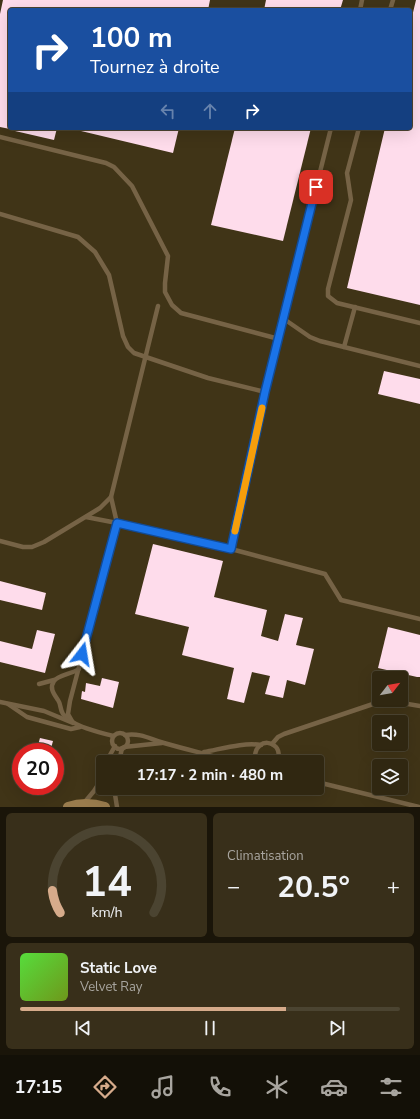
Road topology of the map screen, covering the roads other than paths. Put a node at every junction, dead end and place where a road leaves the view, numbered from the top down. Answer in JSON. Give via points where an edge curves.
{"nodes":[{"id":1,"x":331,"y":130,"type":"edge"},
{"id":2,"x":358,"y":130,"type":"edge"},
{"id":3,"x":0,"y":137,"type":"edge"},
{"id":4,"x":0,"y":214,"type":"edge"},
{"id":5,"x":158,"y":306,"type":"dead end"},
{"id":6,"x":355,"y":307,"type":"junction"},
{"id":7,"x":284,"y":318,"type":"junction"},
{"id":8,"x":420,"y":323,"type":"edge"},
{"id":9,"x":279,"y":339,"type":"junction"},
{"id":10,"x":344,"y":347,"type":"junction"},
{"id":11,"x":145,"y":358,"type":"junction"},
{"id":12,"x":420,"y":366,"type":"edge"},
{"id":13,"x":265,"y":392,"type":"junction"},
{"id":14,"x":111,"y":497,"type":"junction"},
{"id":15,"x":86,"y":517,"type":"junction"},
{"id":16,"x":117,"y":523,"type":"junction"},
{"id":17,"x":0,"y":541,"type":"edge"},
{"id":18,"x":231,"y":549,"type":"junction"},
{"id":19,"x":420,"y":619,"type":"edge"},
{"id":20,"x":78,"y":669,"type":"junction"},
{"id":21,"x":56,"y":678,"type":"junction"},
{"id":22,"x":53,"y":693,"type":"junction"},
{"id":23,"x":0,"y":702,"type":"edge"},
{"id":24,"x":8,"y":704,"type":"junction"},
{"id":25,"x":420,"y":706,"type":"edge"},
{"id":26,"x":72,"y":721,"type":"junction"},
{"id":27,"x":78,"y":726,"type":"junction"},
{"id":28,"x":125,"y":735,"type":"junction"},
{"id":29,"x":113,"y":736,"type":"junction"},
{"id":30,"x":162,"y":743,"type":"junction"},
{"id":31,"x":272,"y":744,"type":"junction"},
{"id":32,"x":261,"y":745,"type":"junction"},
{"id":33,"x":115,"y":746,"type":"junction"},
{"id":34,"x":123,"y":747,"type":"junction"},
{"id":35,"x":202,"y":752,"type":"junction"},
{"id":36,"x":110,"y":755,"type":"edge"},
{"id":37,"x":121,"y":755,"type":"edge"},
{"id":38,"x":212,"y":755,"type":"edge"},
{"id":39,"x":255,"y":755,"type":"edge"},
{"id":40,"x":278,"y":755,"type":"edge"},
{"id":41,"x":324,"y":784,"type":"edge"},
{"id":42,"x":96,"y":788,"type":"edge"},
{"id":43,"x":115,"y":795,"type":"edge"},
{"id":44,"x":83,"y":804,"type":"junction"},
{"id":45,"x":68,"y":807,"type":"edge"},
{"id":46,"x":105,"y":807,"type":"edge"},
{"id":47,"x":117,"y":807,"type":"edge"},
{"id":48,"x":419,"y":807,"type":"edge"}],
"edges":[{"from":1,"to":7,"type":"lane"},
{"from":2,"to":6,"type":"lane","via":[[347,173],[351,200],[328,289],[328,296],[337,303]]},
{"from":3,"to":9,"type":"lane","via":[[114,167],[132,186],[168,256],[165,292],[172,305],[181,313]]},
{"from":4,"to":11,"type":"lane","via":[[78,237],[87,243],[109,275],[123,336],[128,347]]},
{"from":5,"to":11,"type":"lane"},
{"from":6,"to":8,"type":"lane"},
{"from":6,"to":10,"type":"lane"},
{"from":7,"to":9,"type":"lane"},
{"from":7,"to":10,"type":"lane","via":[[310,337]]},
{"from":9,"to":13,"type":"lane"},
{"from":10,"to":12,"type":"lane"},
{"from":11,"to":13,"type":"lane","via":[[208,378]]},
{"from":11,"to":14,"type":"lane"},
{"from":13,"to":18,"type":"lane"},
{"from":14,"to":15,"type":"lane"},
{"from":14,"to":16,"type":"lane"},
{"from":15,"to":16,"type":"lane"},
{"from":15,"to":17,"type":"lane","via":[[32,547]]},
{"from":16,"to":18,"type":"lane"},
{"from":16,"to":20,"type":"lane"},
{"from":18,"to":19,"type":"lane","via":[[326,574],[341,600]]},
{"from":20,"to":21,"type":"lane","via":[[74,673]]},
{"from":20,"to":26,"type":"lane","via":[[68,714]]},
{"from":21,"to":22,"type":"lane","via":[[52,686]]},
{"from":21,"to":22,"type":"lane","via":[[39,684]]},
{"from":22,"to":26,"type":"lane","via":[[63,714]]},
{"from":23,"to":24,"type":"lane"},
{"from":24,"to":27,"type":"lane","via":[[44,710]]},
{"from":24,"to":27,"type":"lane","via":[[27,717],[71,729]]},
{"from":25,"to":31,"type":"lane","via":[[390,701],[376,703],[284,734]]},
{"from":26,"to":27,"type":"lane"},
{"from":27,"to":29,"type":"lane"},
{"from":28,"to":29,"type":"lane","via":[[117,733]]},
{"from":28,"to":30,"type":"lane","via":[[153,738]]},
{"from":28,"to":34,"type":"lane","via":[[127,742]]},
{"from":29,"to":33,"type":"lane","via":[[112,743]]},
{"from":30,"to":34,"type":"lane"},
{"from":30,"to":35,"type":"lane"},
{"from":31,"to":32,"type":"lane"},
{"from":31,"to":40,"type":"lane","via":[[278,750]]},
{"from":32,"to":35,"type":"lane","via":[[246,744]]},
{"from":32,"to":39,"type":"lane"},
{"from":33,"to":34,"type":"lane"},
{"from":33,"to":36,"type":"lane"},
{"from":34,"to":37,"type":"lane"},
{"from":35,"to":38,"type":"lane"},
{"from":41,"to":48,"type":"lane"},
{"from":42,"to":44,"type":"lane"},
{"from":43,"to":47,"type":"lane"},
{"from":44,"to":45,"type":"main road"},
{"from":44,"to":46,"type":"main road"}]}
